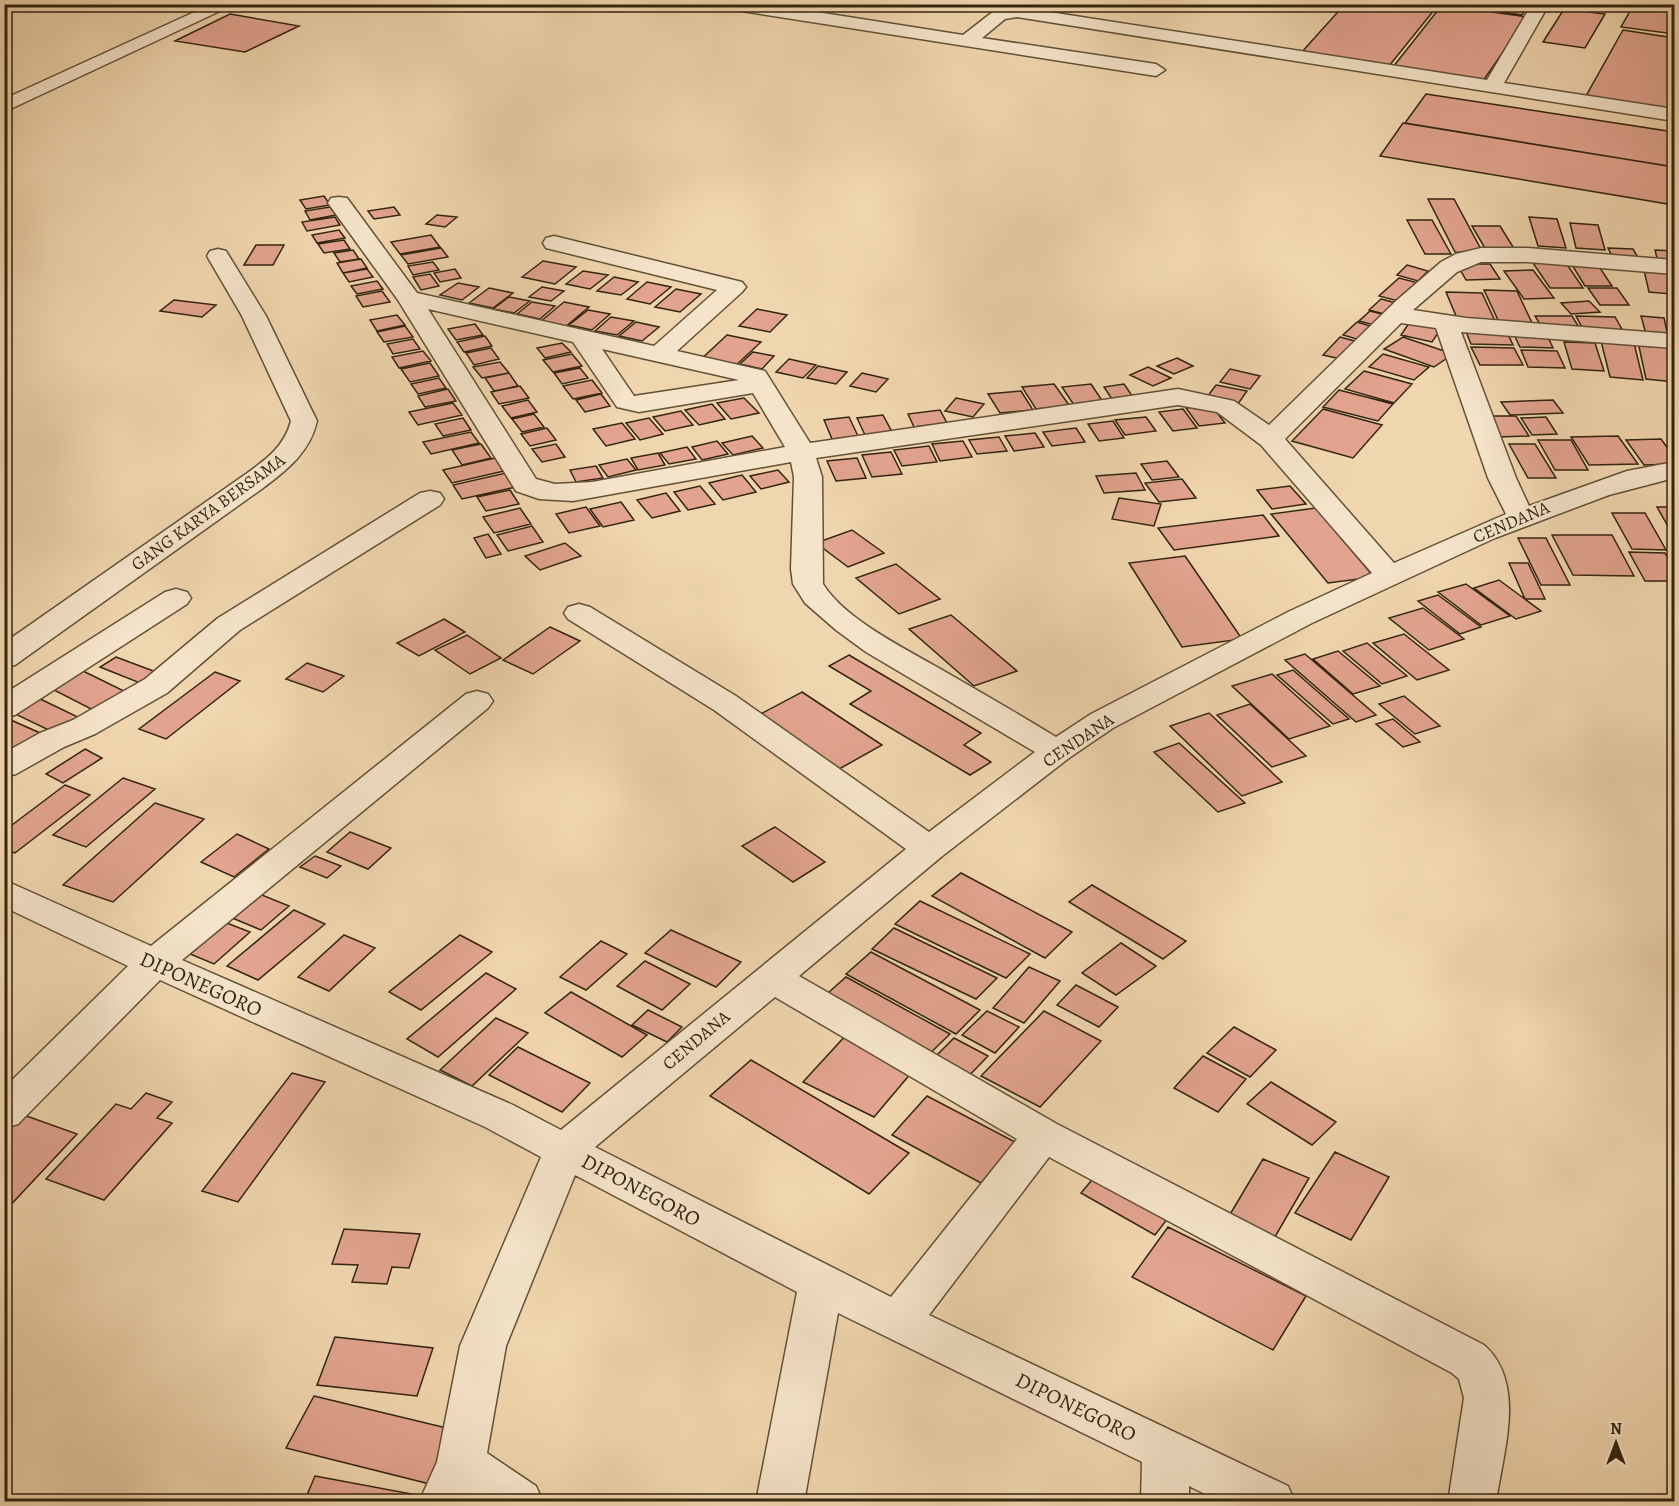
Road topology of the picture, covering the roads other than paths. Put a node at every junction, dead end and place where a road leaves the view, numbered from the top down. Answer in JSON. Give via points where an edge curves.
{"nodes":[{"id":1,"x":227,"y":4,"type":"edge"},
{"id":2,"x":729,"y":4,"type":"edge"},
{"id":3,"x":1541,"y":4,"type":"edge"},
{"id":4,"x":1123,"y":12,"type":"dead end"},
{"id":5,"x":1106,"y":26,"type":"junction"},
{"id":6,"x":967,"y":40,"type":"junction"},
{"id":7,"x":1156,"y":70,"type":"dead end"},
{"id":8,"x":1492,"y":87,"type":"junction"},
{"id":9,"x":4,"y":106,"type":"edge"},
{"id":10,"x":1674,"y":115,"type":"edge"},
{"id":11,"x":339,"y":203,"type":"dead end"},
{"id":12,"x":554,"y":243,"type":"dead end"},
{"id":13,"x":219,"y":256,"type":"dead end"},
{"id":14,"x":1674,"y":267,"type":"edge"},
{"id":15,"x":409,"y":298,"type":"junction"},
{"id":16,"x":1396,"y":315,"type":"junction"},
{"id":17,"x":1446,"y":323,"type":"junction"},
{"id":18,"x":582,"y":337,"type":"junction"},
{"id":19,"x":1674,"y":341,"type":"edge"},
{"id":20,"x":660,"y":353,"type":"junction"},
{"id":21,"x":760,"y":384,"type":"junction"},
{"id":22,"x":1270,"y":439,"type":"junction"},
{"id":23,"x":801,"y":451,"type":"junction"},
{"id":24,"x":1674,"y":470,"type":"edge"},
{"id":25,"x":429,"y":499,"type":"dead end"},
{"id":26,"x":1521,"y":517,"type":"junction"},
{"id":27,"x":1391,"y":577,"type":"junction"},
{"id":28,"x":176,"y":598,"type":"dead end"},
{"id":29,"x":579,"y":613,"type":"dead end"},
{"id":30,"x":4,"y":658,"type":"edge"},
{"id":31,"x":477,"y":701,"type":"dead end"},
{"id":32,"x":4,"y":708,"type":"edge"},
{"id":33,"x":1057,"y":752,"type":"junction"},
{"id":34,"x":4,"y":766,"type":"edge"},
{"id":35,"x":929,"y":849,"type":"junction"},
{"id":36,"x":4,"y":892,"type":"edge"},
{"id":37,"x":154,"y":963,"type":"junction"},
{"id":38,"x":771,"y":977,"type":"junction"},
{"id":39,"x":4,"y":1113,"type":"edge"},
{"id":40,"x":1043,"y":1135,"type":"junction"},
{"id":41,"x":564,"y":1150,"type":"junction"},
{"id":42,"x":821,"y":1284,"type":"junction"},
{"id":43,"x":898,"y":1322,"type":"junction"},
{"id":44,"x":1166,"y":1451,"type":"junction"},
{"id":45,"x":452,"y":1482,"type":"edge"},
{"id":46,"x":519,"y":1502,"type":"edge"},
{"id":47,"x":780,"y":1502,"type":"edge"},
{"id":48,"x":1165,"y":1502,"type":"edge"},
{"id":49,"x":1271,"y":1502,"type":"edge"},
{"id":50,"x":1472,"y":1502,"type":"edge"}],
"edges":[{"from":1,"to":9,"type":"street"},
{"from":2,"to":6,"type":"street"},
{"from":3,"to":8,"type":"street"},
{"from":4,"to":5,"type":"street"},
{"from":5,"to":6,"type":"street","via":[[1012,12],[1000,15]]},
{"from":5,"to":8,"type":"street"},
{"from":6,"to":7,"type":"street"},
{"from":8,"to":10,"type":"street"},
{"from":11,"to":15,"type":"street"},
{"from":12,"to":20,"type":"street","via":[[734,287]]},
{"from":13,"to":30,"type":"street","name":"GANG KARYA BERSAMA","via":[[254,316],[304,421],[297,444],[253,482]]},
{"from":14,"to":16,"type":"street","via":[[1528,255],[1472,256],[1449,267]]},
{"from":15,"to":18,"type":"street"},
{"from":15,"to":23,"type":"street","via":[[526,485],[533,490],[553,493],[595,488]]},
{"from":16,"to":17,"type":"street"},
{"from":16,"to":22,"type":"street"},
{"from":17,"to":19,"type":"street"},
{"from":17,"to":26,"type":"street","via":[[1502,478]]},
{"from":18,"to":20,"type":"street"},
{"from":18,"to":21,"type":"street","via":[[626,402],[639,404]]},
{"from":20,"to":21,"type":"street","via":[[753,375]]},
{"from":21,"to":23,"type":"street"},
{"from":22,"to":23,"type":"street","via":[[1225,406],[1178,397]]},
{"from":22,"to":27,"type":"street"},
{"from":23,"to":33,"type":"street","via":[[808,477],[808,584],[816,597],[877,645]]},
{"from":24,"to":26,"type":"street","name":"CENDANA","via":[[1638,477]]},
{"from":25,"to":34,"type":"street","via":[[229,624],[156,686]]},
{"from":26,"to":27,"type":"street","name":"CENDANA"},
{"from":27,"to":33,"type":"street","name":"CENDANA","via":[[1301,617],[1102,721]]},
{"from":28,"to":32,"type":"street"},
{"from":29,"to":35,"type":"street","via":[[725,704]]},
{"from":31,"to":37,"type":"street"},
{"from":33,"to":35,"type":"street","name":"CENDANA"},
{"from":35,"to":38,"type":"street","name":"CENDANA"},
{"from":36,"to":37,"type":"street","name":"DIPONEGORO"},
{"from":37,"to":39,"type":"street"},
{"from":37,"to":41,"type":"street","name":"DIPONEGORO","via":[[499,1116]]},
{"from":38,"to":40,"type":"street"},
{"from":38,"to":41,"type":"street","name":"CENDANA"},
{"from":40,"to":43,"type":"street"},
{"from":40,"to":50,"type":"street","via":[[1468,1359],[1479,1369],[1487,1398]]},
{"from":41,"to":42,"type":"street","name":"DIPONEGORO"},
{"from":41,"to":45,"type":"street","via":[[483,1346]]},
{"from":42,"to":43,"type":"street","name":"DIPONEGORO"},
{"from":42,"to":47,"type":"street"},
{"from":43,"to":44,"type":"street","name":"DIPONEGORO"},
{"from":44,"to":48,"type":"street"},
{"from":44,"to":49,"type":"street","name":"DIPONEGORO"},
{"from":45,"to":46,"type":"street"}]}
